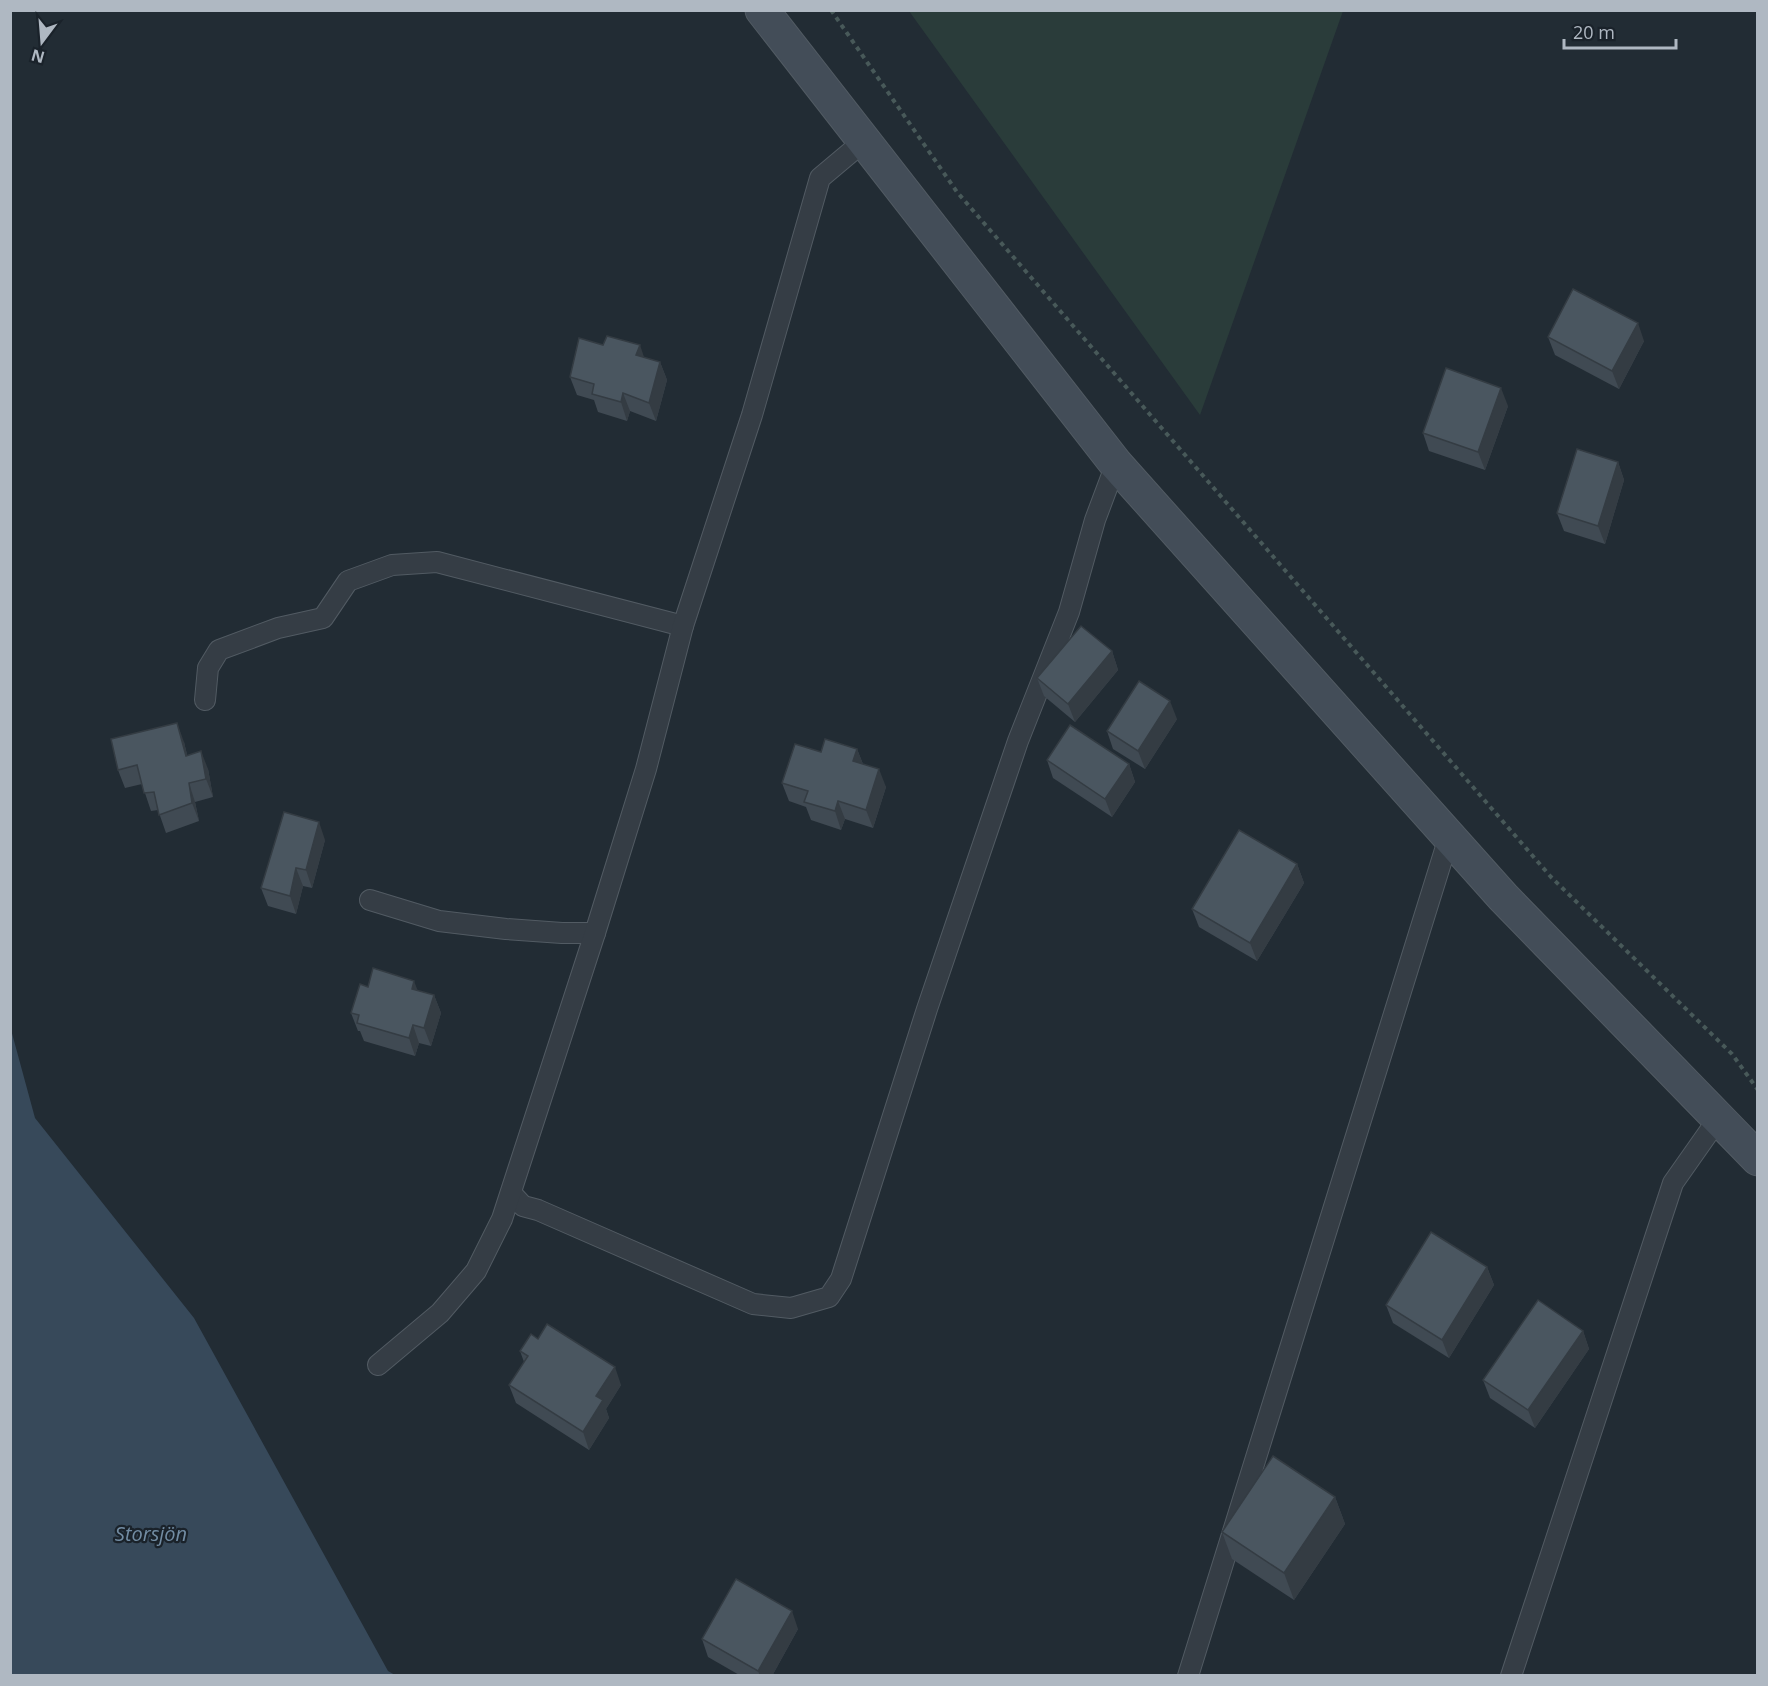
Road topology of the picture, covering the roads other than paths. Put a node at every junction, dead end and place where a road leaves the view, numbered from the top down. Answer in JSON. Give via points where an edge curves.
{"nodes":[{"id":1,"x":768,"y":13,"type":"edge"},
{"id":2,"x":864,"y":141,"type":"junction"},
{"id":3,"x":1116,"y":464,"type":"junction"},
{"id":4,"x":683,"y":626,"type":"junction"},
{"id":5,"x":205,"y":700,"type":"dead end"},
{"id":6,"x":1449,"y":837,"type":"junction"},
{"id":7,"x":370,"y":900,"type":"dead end"},
{"id":8,"x":595,"y":933,"type":"junction"},
{"id":9,"x":1718,"y":1119,"type":"junction"},
{"id":10,"x":1758,"y":1159,"type":"edge"},
{"id":11,"x":511,"y":1193,"type":"junction"},
{"id":12,"x":378,"y":1365,"type":"dead end"},
{"id":13,"x":1188,"y":1676,"type":"edge"},
{"id":14,"x":1511,"y":1676,"type":"edge"}],
"edges":[{"from":1,"to":2,"type":"main road"},
{"from":2,"to":3,"type":"main road"},
{"from":2,"to":4,"type":"lane","via":[[820,178],[752,415]]},
{"from":3,"to":6,"type":"main road"},
{"from":3,"to":11,"type":"lane","via":[[1095,520],[1069,612],[1017,741],[934,987],[841,1280],[830,1297],[791,1308],[753,1304],[523,1206]]},
{"from":4,"to":5,"type":"lane","via":[[437,562],[392,565],[348,580],[323,618],[278,628],[219,650],[208,668]]},
{"from":4,"to":8,"type":"lane","via":[[646,769]]},
{"from":6,"to":9,"type":"main road"},
{"from":6,"to":13,"type":"lane"},
{"from":7,"to":8,"type":"lane","via":[[439,921]]},
{"from":8,"to":11,"type":"lane"},
{"from":9,"to":10,"type":"main road"},
{"from":9,"to":14,"type":"lane","via":[[1673,1183]]},
{"from":11,"to":12,"type":"lane","via":[[476,1271],[440,1313]]}]}
